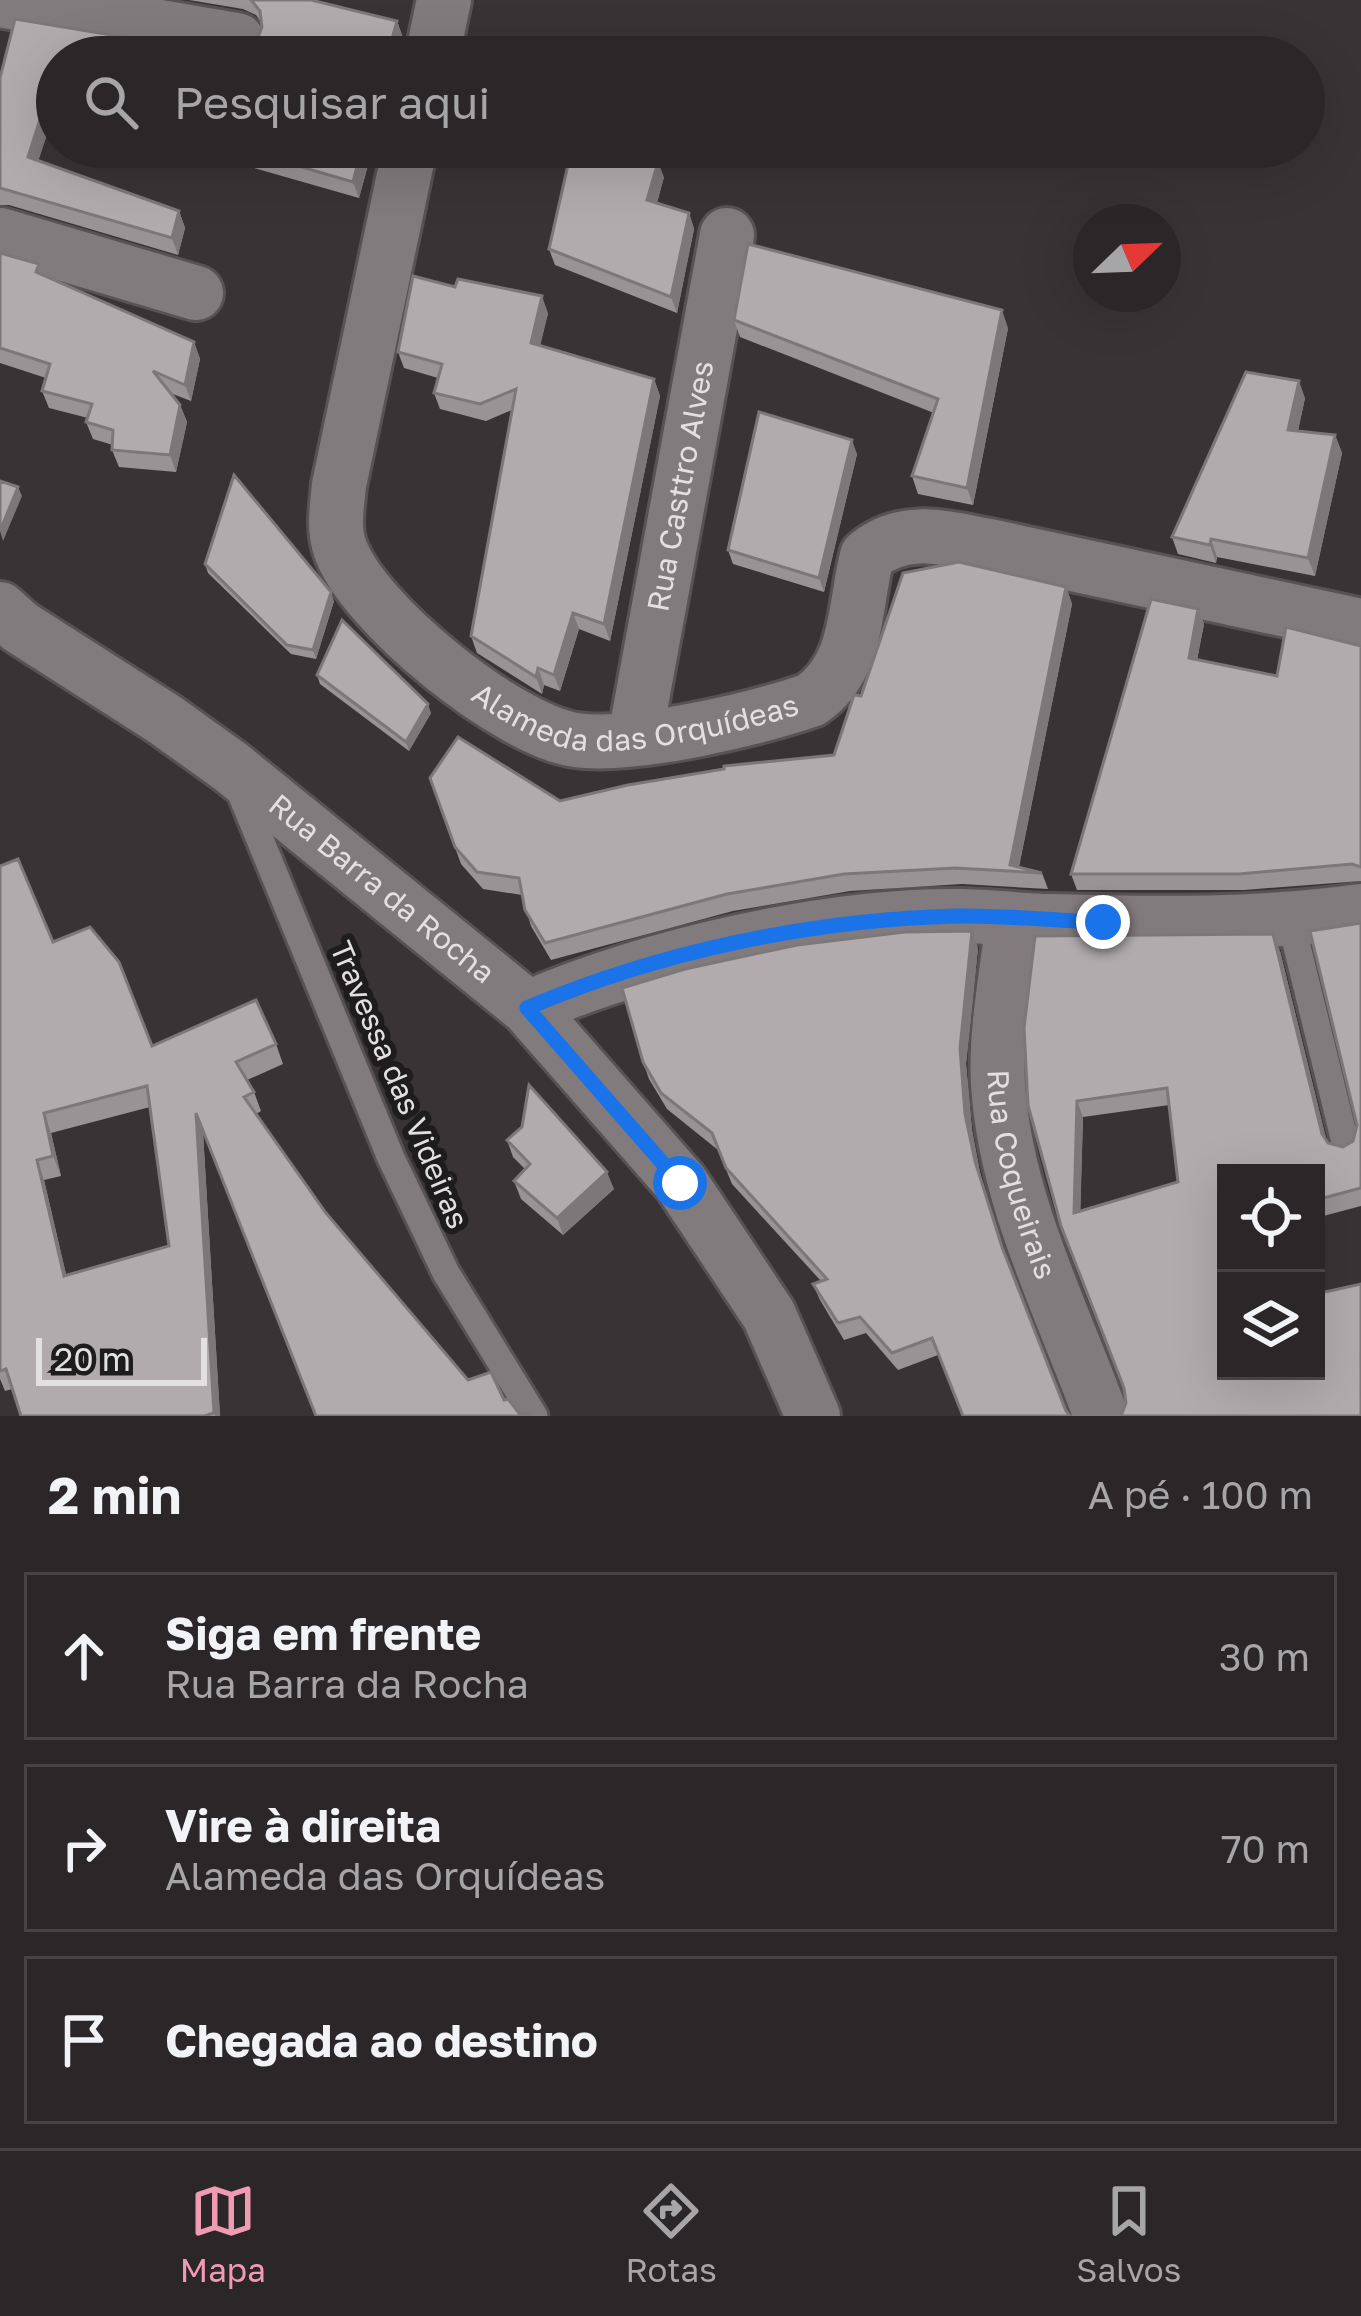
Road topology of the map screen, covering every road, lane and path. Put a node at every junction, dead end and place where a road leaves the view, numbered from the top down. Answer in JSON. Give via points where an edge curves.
{"nodes":[{"id":1,"x":0,"y":0,"type":"edge"},
{"id":2,"x":444,"y":0,"type":"edge"},
{"id":3,"x":213,"y":36,"type":"edge"},
{"id":4,"x":436,"y":36,"type":"edge"},
{"id":5,"x":406,"y":168,"type":"edge"},
{"id":6,"x":0,"y":235,"type":"edge"},
{"id":7,"x":727,"y":235,"type":"dead end"},
{"id":8,"x":196,"y":293,"type":"dead end"},
{"id":9,"x":0,"y":609,"type":"edge"},
{"id":10,"x":1361,"y":626,"type":"edge"},
{"id":11,"x":634,"y":737,"type":"junction"},
{"id":12,"x":231,"y":766,"type":"junction"},
{"id":13,"x":1361,"y":911,"type":"edge"},
{"id":14,"x":1289,"y":918,"type":"junction"},
{"id":15,"x":1013,"y":920,"type":"junction"},
{"id":16,"x":527,"y":1008,"type":"junction"},
{"id":17,"x":1346,"y":1146,"type":"edge"},
{"id":18,"x":534,"y":1416,"type":"edge"},
{"id":19,"x":813,"y":1416,"type":"edge"},
{"id":20,"x":1101,"y":1416,"type":"edge"}],
"edges":[{"from":1,"to":3,"type":"street"},
{"from":2,"to":4,"type":"street"},
{"from":5,"to":11,"type":"street","name":"Alameda das Orquídeas","via":[[339,484],[340,548],[387,616],[517,720],[582,741]]},
{"from":6,"to":8,"type":"street"},
{"from":7,"to":11,"type":"street","name":"Rua Casttro Alves"},
{"from":9,"to":12,"type":"street","name":"Rua Barra da Rocha"},
{"from":10,"to":11,"type":"street","name":"Alameda das Orquídeas","via":[[910,536],[885,541],[867,556],[854,639],[830,687],[789,707]]},
{"from":12,"to":16,"type":"street","name":"Rua Barra da Rocha"},
{"from":12,"to":18,"type":"lane","name":"Travessa das Videiras","via":[[391,1159],[446,1273]]},
{"from":13,"to":14,"type":"street"},
{"from":14,"to":15,"type":"street"},
{"from":14,"to":17,"type":"lane"},
{"from":15,"to":16,"type":"street","via":[[941,917],[772,935],[595,979]]},
{"from":15,"to":20,"type":"street","name":"Rua Coqueirais","via":[[998,1074],[1009,1153]]},
{"from":16,"to":19,"type":"street","name":"Rua Barra da Rocha","via":[[680,1183],[770,1315]]}]}
